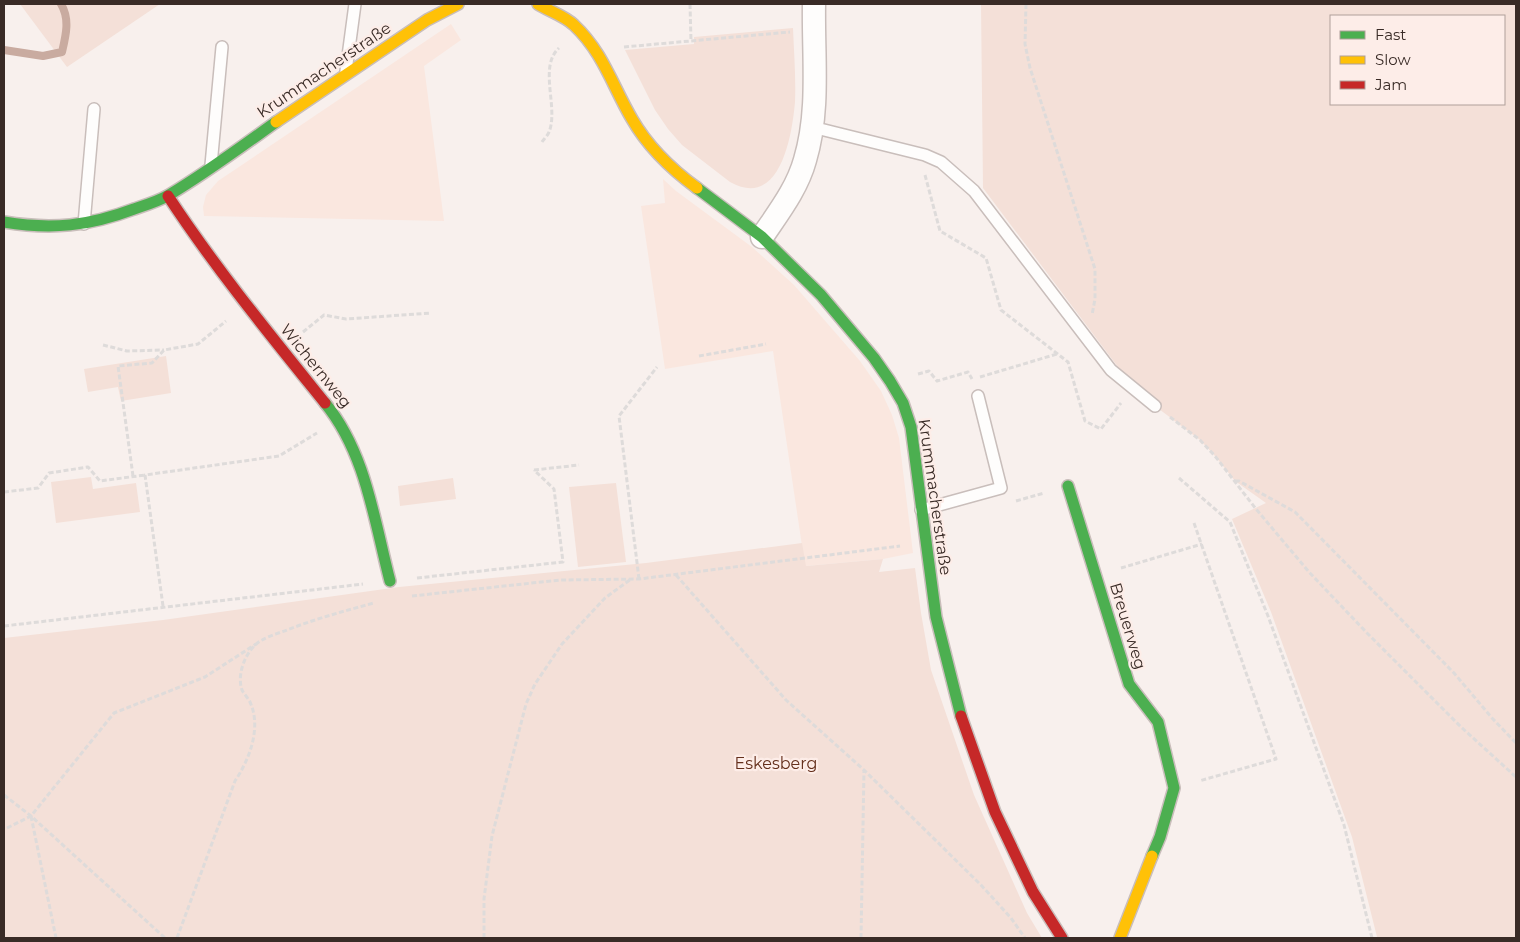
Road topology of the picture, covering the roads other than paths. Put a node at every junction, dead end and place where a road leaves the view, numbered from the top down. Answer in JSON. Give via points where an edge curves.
{"nodes":[{"id":1,"x":355,"y":4,"type":"edge"},
{"id":2,"x":458,"y":4,"type":"edge"},
{"id":3,"x":538,"y":4,"type":"edge"},
{"id":4,"x":814,"y":4,"type":"edge"},
{"id":5,"x":222,"y":47,"type":"dead end"},
{"id":6,"x":346,"y":74,"type":"junction"},
{"id":7,"x":94,"y":109,"type":"dead end"},
{"id":8,"x":812,"y":127,"type":"junction"},
{"id":9,"x":210,"y":166,"type":"junction"},
{"id":10,"x":168,"y":196,"type":"junction"},
{"id":11,"x":4,"y":222,"type":"edge"},
{"id":12,"x":84,"y":224,"type":"junction"},
{"id":13,"x":762,"y":237,"type":"junction"},
{"id":14,"x":978,"y":396,"type":"dead end"},
{"id":15,"x":1155,"y":406,"type":"road end"},
{"id":16,"x":1068,"y":486,"type":"road end"},
{"id":17,"x":921,"y":510,"type":"junction"},
{"id":18,"x":390,"y":580,"type":"road end"},
{"id":19,"x":1062,"y":938,"type":"edge"},
{"id":20,"x":1120,"y":938,"type":"edge"}],
"edges":[{"from":1,"to":6,"type":"lane"},
{"from":2,"to":6,"type":"street","name":"Krummacherstraße","via":[[427,20]]},
{"from":3,"to":13,"type":"street","name":"Krummacherstraße","via":[[579,30],[596,50],[632,120],[651,147],[675,172]]},
{"from":4,"to":8,"type":"street","via":[[815,97]]},
{"from":5,"to":9,"type":"lane"},
{"from":6,"to":9,"type":"street","name":"Krummacherstraße"},
{"from":7,"to":12,"type":"lane"},
{"from":8,"to":13,"type":"street","via":[[805,161],[791,192]]},
{"from":8,"to":15,"type":"lane","via":[[942,162],[974,191],[1110,370]]},
{"from":9,"to":10,"type":"street","name":"Krummacherstraße"},
{"from":10,"to":12,"type":"street","name":"Krummacherstraße","via":[[124,215]]},
{"from":10,"to":18,"type":"street","name":"Wichernweg","via":[[245,304],[339,420],[360,464]]},
{"from":11,"to":12,"type":"street","name":"Krummacherstraße","via":[[41,228]]},
{"from":13,"to":17,"type":"street","name":"Krummacherstraße","via":[[821,296],[874,358],[903,403],[911,428]]},
{"from":14,"to":17,"type":"lane","via":[[1001,488]]},
{"from":16,"to":20,"type":"street","name":"Breuerweg","via":[[1129,684],[1158,722],[1174,788],[1160,837]]},
{"from":17,"to":19,"type":"street","name":"Krummacherstraße","via":[[936,617],[961,717],[995,812],[1033,892]]}]}
